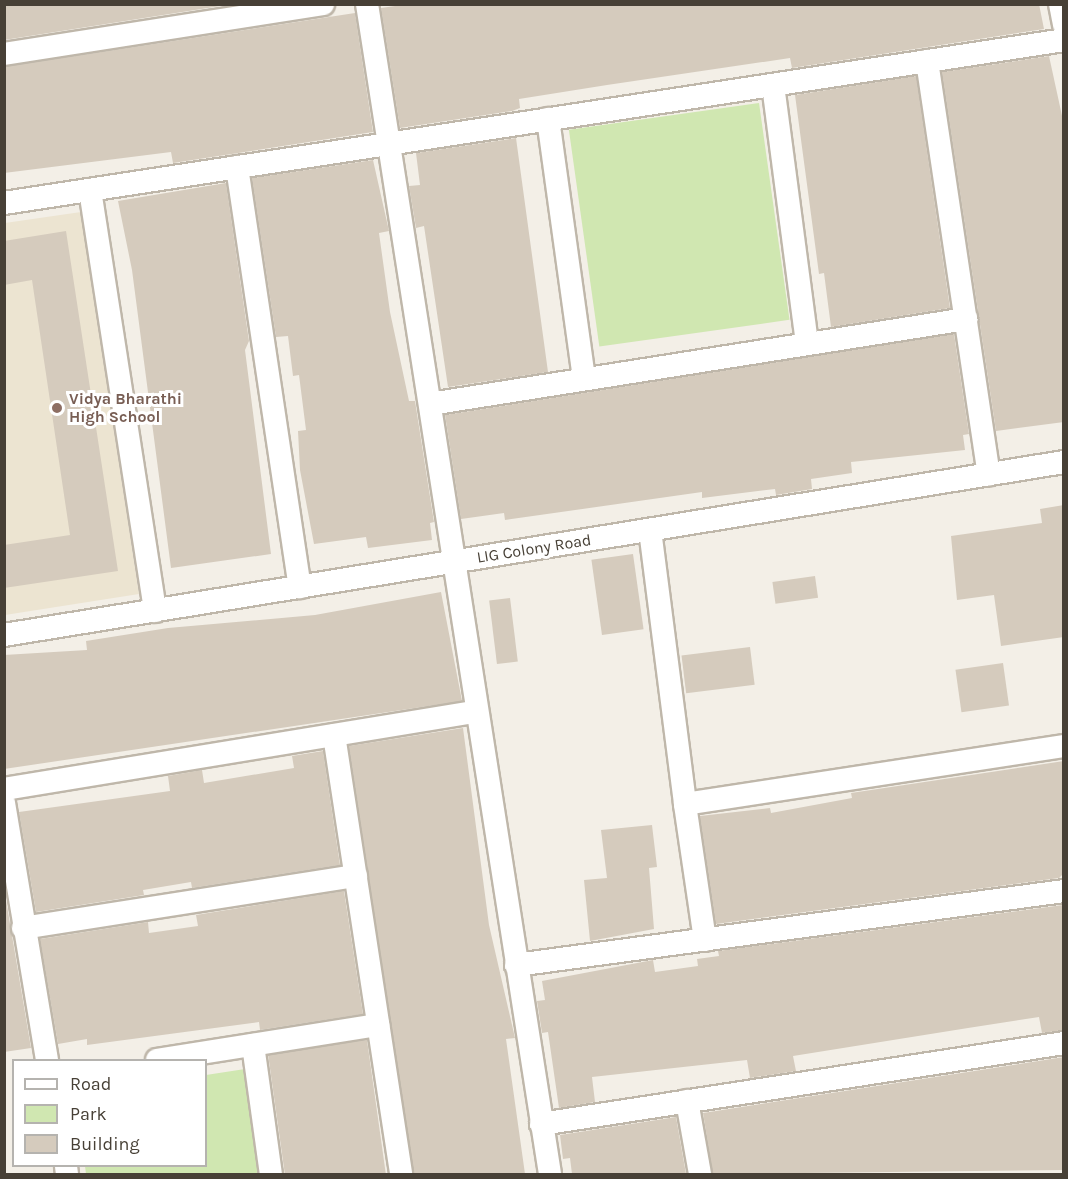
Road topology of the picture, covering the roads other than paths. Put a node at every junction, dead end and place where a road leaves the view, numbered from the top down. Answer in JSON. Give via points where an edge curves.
{"nodes":[{"id":1,"x":323,"y":4,"type":"edge"},
{"id":2,"x":367,"y":4,"type":"edge"},
{"id":3,"x":1060,"y":4,"type":"edge"},
{"id":4,"x":1064,"y":25,"type":"edge"},
{"id":5,"x":1064,"y":40,"type":"edge"},
{"id":6,"x":4,"y":54,"type":"edge"},
{"id":7,"x":927,"y":61,"type":"junction"},
{"id":8,"x":773,"y":85,"type":"junction"},
{"id":9,"x":548,"y":119,"type":"junction"},
{"id":10,"x":389,"y":144,"type":"junction"},
{"id":11,"x":237,"y":167,"type":"junction"},
{"id":12,"x":90,"y":190,"type":"junction"},
{"id":13,"x":4,"y":203,"type":"edge"},
{"id":14,"x":966,"y":319,"type":"junction"},
{"id":15,"x":807,"y":344,"type":"junction"},
{"id":16,"x":584,"y":379,"type":"junction"},
{"id":17,"x":430,"y":404,"type":"junction"},
{"id":18,"x":1064,"y":462,"type":"edge"},
{"id":19,"x":989,"y":474,"type":"junction"},
{"id":20,"x":650,"y":530,"type":"junction"},
{"id":21,"x":452,"y":562,"type":"junction"},
{"id":22,"x":300,"y":587,"type":"junction"},
{"id":23,"x":155,"y":611,"type":"junction"},
{"id":24,"x":4,"y":635,"type":"edge"},
{"id":25,"x":476,"y":712,"type":"junction"},
{"id":26,"x":334,"y":735,"type":"junction"},
{"id":27,"x":1064,"y":746,"type":"edge"},
{"id":28,"x":4,"y":789,"type":"edge"},
{"id":29,"x":4,"y":803,"type":"edge"},
{"id":30,"x":686,"y":804,"type":"junction"},
{"id":31,"x":356,"y":876,"type":"junction"},
{"id":32,"x":1064,"y":891,"type":"edge"},
{"id":33,"x":23,"y":928,"type":"junction"},
{"id":34,"x":705,"y":940,"type":"junction"},
{"id":35,"x":516,"y":965,"type":"junction"},
{"id":36,"x":378,"y":1026,"type":"junction"},
{"id":37,"x":1064,"y":1043,"type":"edge"},
{"id":38,"x":254,"y":1045,"type":"junction"},
{"id":39,"x":47,"y":1059,"type":"edge"},
{"id":40,"x":163,"y":1059,"type":"edge"},
{"id":41,"x":687,"y":1101,"type":"junction"},
{"id":42,"x":542,"y":1124,"type":"junction"},
{"id":43,"x":271,"y":1174,"type":"edge"},
{"id":44,"x":401,"y":1174,"type":"edge"},
{"id":45,"x":550,"y":1174,"type":"edge"},
{"id":46,"x":700,"y":1174,"type":"edge"}],
"edges":[{"from":1,"to":6,"type":"street"},
{"from":2,"to":10,"type":"street"},
{"from":3,"to":4,"type":"street"},
{"from":5,"to":7,"type":"street"},
{"from":7,"to":8,"type":"street"},
{"from":7,"to":14,"type":"street"},
{"from":8,"to":9,"type":"street"},
{"from":8,"to":15,"type":"street"},
{"from":9,"to":10,"type":"street"},
{"from":9,"to":16,"type":"street"},
{"from":10,"to":11,"type":"street"},
{"from":10,"to":17,"type":"street"},
{"from":11,"to":12,"type":"street"},
{"from":11,"to":22,"type":"street"},
{"from":12,"to":13,"type":"street"},
{"from":12,"to":23,"type":"street"},
{"from":14,"to":15,"type":"street"},
{"from":14,"to":19,"type":"street"},
{"from":15,"to":16,"type":"street"},
{"from":16,"to":17,"type":"street"},
{"from":17,"to":21,"type":"street"},
{"from":18,"to":19,"type":"street","name":"LIG Colony Road"},
{"from":19,"to":20,"type":"street","name":"LIG Colony Road"},
{"from":20,"to":21,"type":"street","name":"LIG Colony Road"},
{"from":20,"to":30,"type":"street"},
{"from":21,"to":22,"type":"street","name":"LIG Colony Road"},
{"from":21,"to":25,"type":"street"},
{"from":22,"to":23,"type":"street","name":"LIG Colony Road"},
{"from":23,"to":24,"type":"street","name":"LIG Colony Road"},
{"from":25,"to":26,"type":"street"},
{"from":25,"to":35,"type":"street"},
{"from":26,"to":28,"type":"street"},
{"from":26,"to":31,"type":"street"},
{"from":27,"to":30,"type":"street"},
{"from":29,"to":33,"type":"street"},
{"from":30,"to":34,"type":"street"},
{"from":31,"to":33,"type":"street"},
{"from":31,"to":36,"type":"street"},
{"from":32,"to":34,"type":"street"},
{"from":33,"to":39,"type":"street"},
{"from":34,"to":35,"type":"street"},
{"from":35,"to":42,"type":"street"},
{"from":36,"to":38,"type":"street"},
{"from":36,"to":44,"type":"street"},
{"from":37,"to":41,"type":"street"},
{"from":38,"to":40,"type":"street"},
{"from":38,"to":43,"type":"street"},
{"from":41,"to":42,"type":"street"},
{"from":41,"to":46,"type":"street"},
{"from":42,"to":45,"type":"street"}]}
